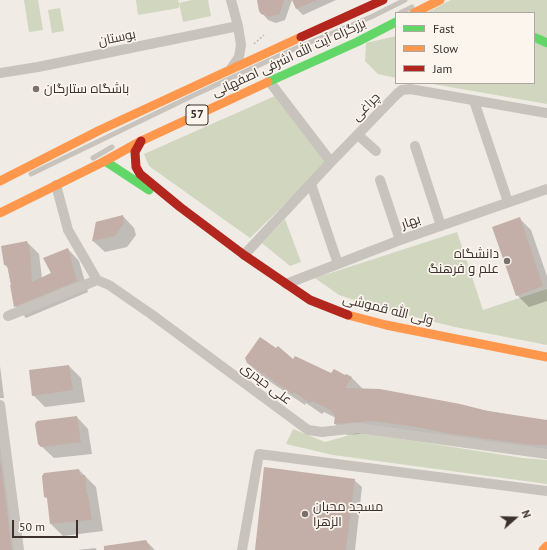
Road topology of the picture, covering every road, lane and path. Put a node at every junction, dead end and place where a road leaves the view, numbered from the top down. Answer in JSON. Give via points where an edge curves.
{"nodes":[{"id":1,"x":232,"y":0,"type":"edge"},
{"id":2,"x":383,"y":0,"type":"edge"},
{"id":3,"x":405,"y":0,"type":"edge"},
{"id":4,"x":427,"y":0,"type":"edge"},
{"id":5,"x":440,"y":0,"type":"edge"},
{"id":6,"x":402,"y":12,"type":"edge"},
{"id":7,"x":416,"y":12,"type":"edge"},
{"id":8,"x":395,"y":23,"type":"edge"},
{"id":9,"x":238,"y":26,"type":"junction"},
{"id":10,"x":395,"y":31,"type":"edge"},
{"id":11,"x":264,"y":35,"type":"dead end"},
{"id":12,"x":535,"y":37,"type":"edge"},
{"id":13,"x":357,"y":42,"type":"junction"},
{"id":14,"x":547,"y":43,"type":"edge"},
{"id":15,"x":253,"y":44,"type":"dead end"},
{"id":16,"x":232,"y":68,"type":"junction"},
{"id":17,"x":0,"y":73,"type":"edge"},
{"id":18,"x":269,"y":81,"type":"junction"},
{"id":19,"x":474,"y":101,"type":"junction"},
{"id":20,"x":547,"y":113,"type":"edge"},
{"id":21,"x":358,"y":135,"type":"junction"},
{"id":22,"x":141,"y":141,"type":"junction"},
{"id":23,"x":115,"y":146,"type":"dead end"},
{"id":24,"x":415,"y":146,"type":"dead end"},
{"id":25,"x":376,"y":151,"type":"dead end"},
{"id":26,"x":88,"y":160,"type":"dead end"},
{"id":27,"x":105,"y":161,"type":"junction"},
{"id":28,"x":331,"y":162,"type":"junction"},
{"id":29,"x":26,"y":176,"type":"dead end"},
{"id":30,"x":380,"y":180,"type":"dead end"},
{"id":31,"x":0,"y":181,"type":"edge"},
{"id":32,"x":310,"y":184,"type":"junction"},
{"id":33,"x":56,"y":185,"type":"junction"},
{"id":34,"x":547,"y":189,"type":"edge"},
{"id":35,"x":27,"y":193,"type":"dead end"},
{"id":36,"x":508,"y":202,"type":"junction"},
{"id":37,"x":0,"y":207,"type":"edge"},
{"id":38,"x":180,"y":207,"type":"junction"},
{"id":39,"x":0,"y":213,"type":"edge"},
{"id":40,"x":441,"y":226,"type":"junction"},
{"id":41,"x":400,"y":240,"type":"junction"},
{"id":42,"x":244,"y":255,"type":"junction"},
{"id":43,"x":338,"y":264,"type":"junction"},
{"id":44,"x":97,"y":280,"type":"junction"},
{"id":45,"x":286,"y":284,"type":"junction"},
{"id":46,"x":8,"y":316,"type":"dead end"},
{"id":47,"x":547,"y":357,"type":"edge"},
{"id":48,"x":0,"y":404,"type":"edge"},
{"id":49,"x":547,"y":454,"type":"edge"},
{"id":50,"x":545,"y":492,"type":"edge"},
{"id":51,"x":547,"y":546,"type":"edge"},
{"id":52,"x":19,"y":550,"type":"edge"},
{"id":53,"x":242,"y":550,"type":"edge"},
{"id":54,"x":544,"y":550,"type":"edge"}],
"edges":[{"from":1,"to":9,"type":"street"},
{"from":2,"to":16,"type":"main road","name":"بزرگراه آیت الله اشرفی اصفهانی","number":"57"},
{"from":3,"to":29,"type":"lane","via":[[294,49]]},
{"from":4,"to":6,"type":"lane"},
{"from":5,"to":7,"type":"main road"},
{"from":8,"to":13,"type":"main road","name":"بزرگراه آیت الله اشرفی اصفهانی","number":"57"},
{"from":9,"to":16,"type":"street","via":[[241,45],[239,57]]},
{"from":9,"to":17,"type":"street","name":"بوستان"},
{"from":10,"to":13,"type":"main road"},
{"from":11,"to":15,"type":"path"},
{"from":12,"to":14,"type":"main road"},
{"from":13,"to":18,"type":"main road","name":"بزرگراه آیت الله اشرفی اصفهانی","number":"57"},
{"from":16,"to":31,"type":"main road","name":"بزرگراه آیت الله اشرفی اصفهانی","number":"57","via":[[100,130]]},
{"from":18,"to":22,"type":"main road","name":"بزرگراه آیت الله اشرفی اصفهانی","number":"57"},
{"from":18,"to":28,"type":"street"},
{"from":19,"to":20,"type":"street","name":"چراغی"},
{"from":19,"to":21,"type":"street","name":"چراغی","via":[[410,89],[402,90]]},
{"from":19,"to":36,"type":"street"},
{"from":21,"to":25,"type":"street"},
{"from":21,"to":28,"type":"street","name":"چراغی"},
{"from":22,"to":27,"type":"main road","name":"بزرگراه آیت الله اشرفی اصفهانی","number":"57"},
{"from":22,"to":38,"type":"main road","name":"ولی الله قموشی","via":[[135,152],[136,167],[140,174]]},
{"from":23,"to":26,"type":"lane"},
{"from":24,"to":40,"type":"street"},
{"from":27,"to":33,"type":"main road","name":"بزرگراه آیت الله اشرفی اصفهانی","number":"57"},
{"from":27,"to":38,"type":"main road","name":"ولی الله قموشی","via":[[153,193]]},
{"from":28,"to":32,"type":"street","name":"چراغی"},
{"from":30,"to":41,"type":"street"},
{"from":32,"to":42,"type":"street","name":"چراغی"},
{"from":32,"to":43,"type":"street"},
{"from":33,"to":39,"type":"main road","name":"بزرگراه آیت الله اشرفی اصفهانی","number":"57"},
{"from":33,"to":44,"type":"street","via":[[68,230]]},
{"from":34,"to":36,"type":"street","name":"بهار"},
{"from":35,"to":37,"type":"lane"},
{"from":36,"to":40,"type":"street","name":"بهار"},
{"from":38,"to":42,"type":"main road","name":"ولی الله قموشی"},
{"from":40,"to":41,"type":"street","name":"بهار"},
{"from":41,"to":43,"type":"street","name":"بهار"},
{"from":42,"to":45,"type":"main road","name":"ولی الله قموشی"},
{"from":43,"to":45,"type":"street","name":"بهار"},
{"from":44,"to":46,"type":"street"},
{"from":44,"to":49,"type":"street","name":"علی حیدری","via":[[109,284],[308,430],[322,432],[357,428]]},
{"from":45,"to":47,"type":"main road","name":"ولی الله قموشی","via":[[310,300],[342,314]]},
{"from":48,"to":52,"type":"street"},
{"from":50,"to":53,"type":"street","via":[[259,454]]},
{"from":51,"to":54,"type":"main road"}]}
